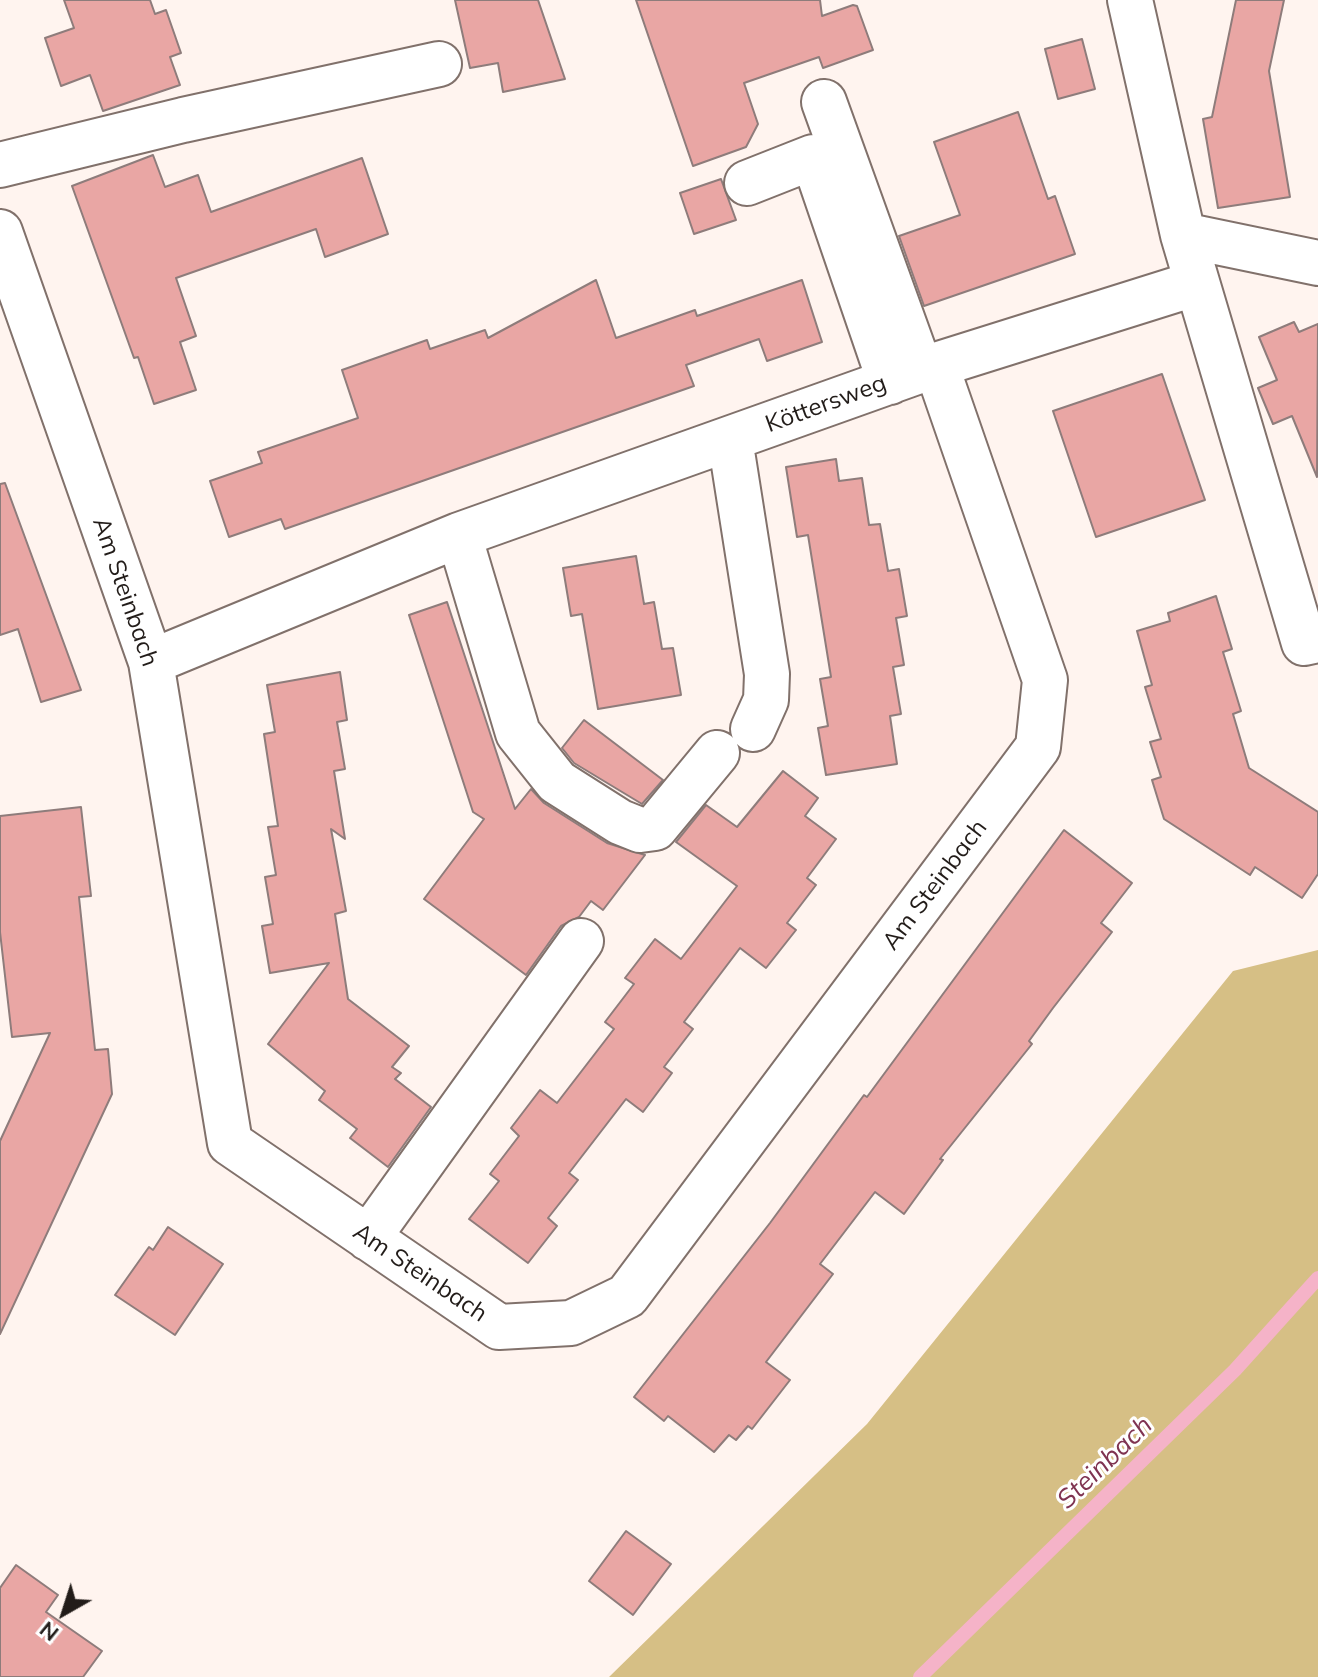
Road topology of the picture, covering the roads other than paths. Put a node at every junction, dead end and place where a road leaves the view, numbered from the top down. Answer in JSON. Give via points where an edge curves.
{"nodes":[{"id":1,"x":1130,"y":0,"type":"edge"},
{"id":2,"x":439,"y":64,"type":"dead end"},
{"id":3,"x":824,"y":102,"type":"dead end"},
{"id":4,"x":0,"y":165,"type":"edge"},
{"id":5,"x":747,"y":183,"type":"dead end"},
{"id":6,"x":0,"y":232,"type":"edge"},
{"id":7,"x":1183,"y":235,"type":"junction"},
{"id":8,"x":1318,"y":263,"type":"edge"},
{"id":9,"x":1197,"y":283,"type":"junction"},
{"id":10,"x":915,"y":372,"type":"junction"},
{"id":11,"x":730,"y":439,"type":"junction"},
{"id":12,"x":459,"y":535,"type":"junction"},
{"id":13,"x":1311,"y":642,"type":"edge"},
{"id":14,"x":151,"y":662,"type":"junction"},
{"id":15,"x":753,"y":729,"type":"dead end"},
{"id":16,"x":717,"y":753,"type":"dead end"},
{"id":17,"x":581,"y":941,"type":"dead end"},
{"id":18,"x":368,"y":1238,"type":"junction"}],
"edges":[{"from":1,"to":7,"type":"street"},
{"from":2,"to":4,"type":"street"},
{"from":3,"to":10,"type":"street"},
{"from":5,"to":10,"type":"street","via":[[813,157]]},
{"from":6,"to":14,"type":"street","name":"Am Steinbach"},
{"from":7,"to":8,"type":"street"},
{"from":7,"to":9,"type":"street"},
{"from":9,"to":10,"type":"street","name":"Köttersweg"},
{"from":9,"to":13,"type":"street"},
{"from":10,"to":11,"type":"street","name":"Köttersweg"},
{"from":10,"to":18,"type":"street","name":"Am Steinbach","via":[[1045,680],[1038,747],[627,1296],[571,1323],[499,1327]]},
{"from":11,"to":12,"type":"street","name":"Köttersweg"},
{"from":11,"to":15,"type":"street","via":[[767,674],[766,700]]},
{"from":12,"to":14,"type":"street","name":"Köttersweg"},
{"from":12,"to":16,"type":"street","via":[[518,733],[557,782],[620,822],[640,830],[655,828]]},
{"from":14,"to":18,"type":"street","name":"Am Steinbach","via":[[230,1143]]},
{"from":17,"to":18,"type":"street"}]}
